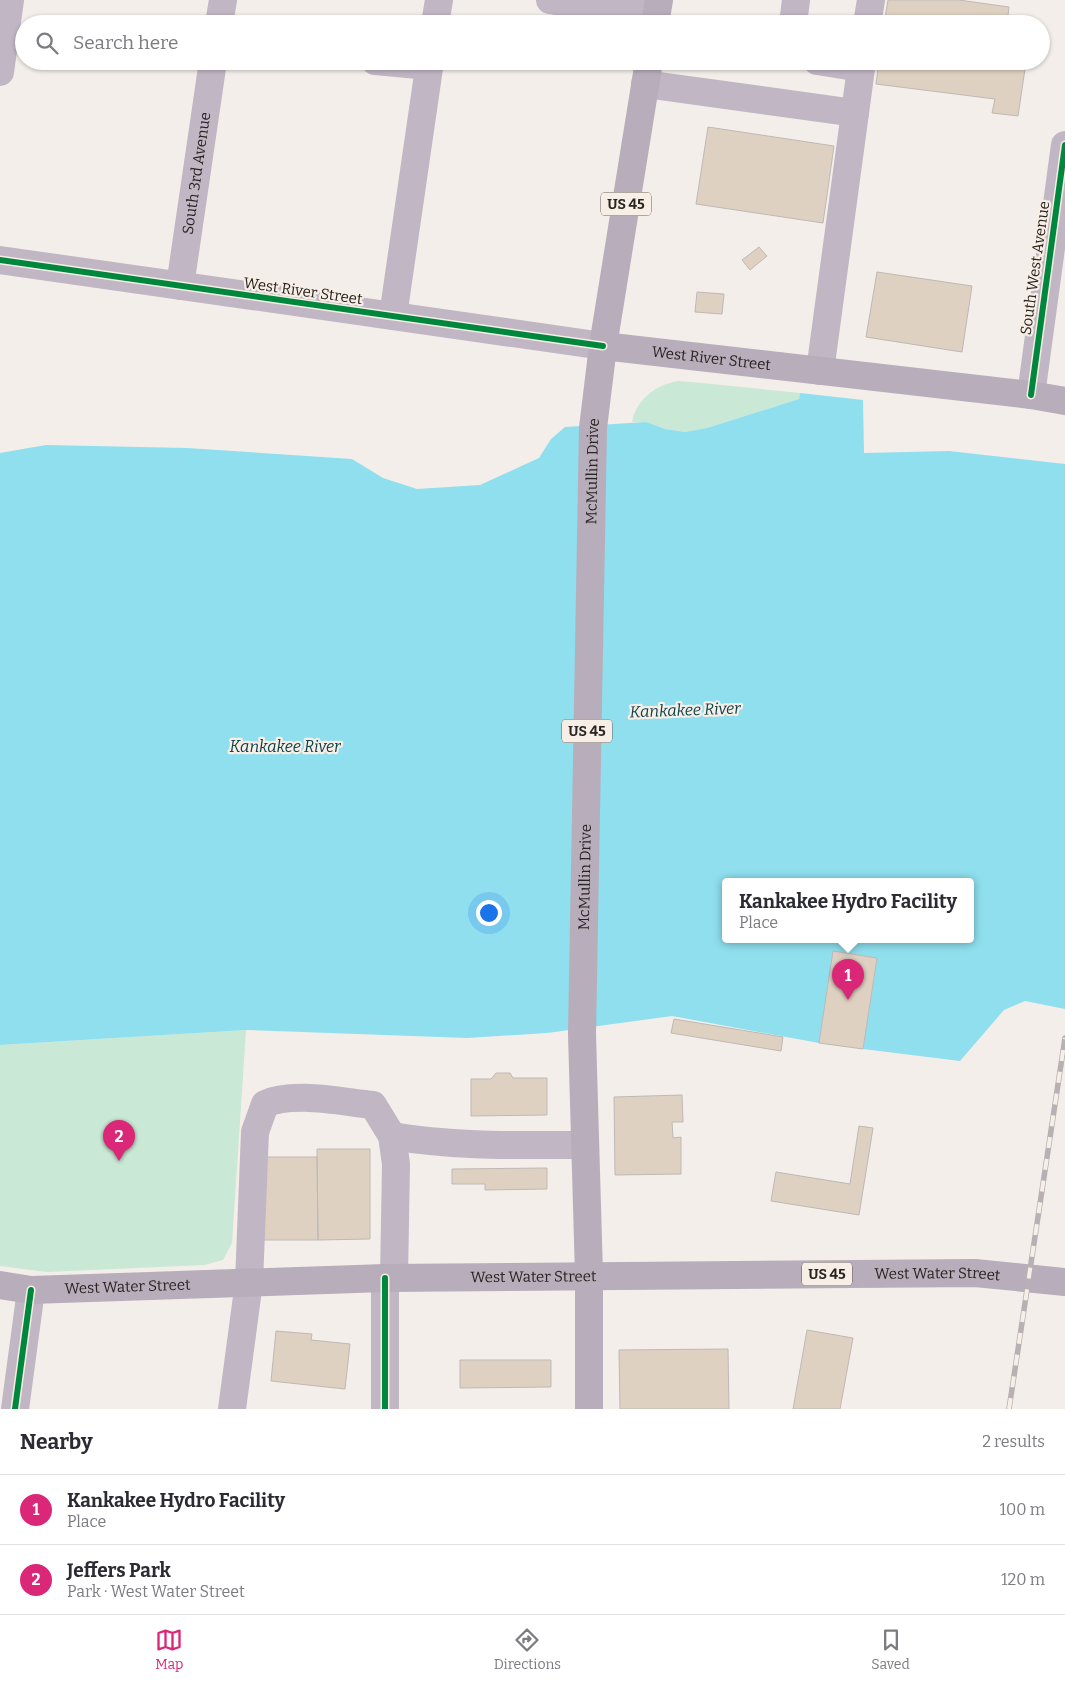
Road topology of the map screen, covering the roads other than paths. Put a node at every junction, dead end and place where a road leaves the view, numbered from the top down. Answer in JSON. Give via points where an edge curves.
{"nodes":[{"id":1,"x":10,"y":0,"type":"edge"},
{"id":2,"x":223,"y":0,"type":"edge"},
{"id":3,"x":439,"y":0,"type":"edge"},
{"id":4,"x":550,"y":0,"type":"edge"},
{"id":5,"x":796,"y":0,"type":"edge"},
{"id":6,"x":871,"y":0,"type":"edge"},
{"id":7,"x":589,"y":2,"type":"edge"},
{"id":8,"x":657,"y":13,"type":"edge"},
{"id":9,"x":220,"y":15,"type":"edge"},
{"id":10,"x":436,"y":15,"type":"edge"},
{"id":11,"x":794,"y":15,"type":"edge"},
{"id":12,"x":868,"y":15,"type":"edge"},
{"id":13,"x":213,"y":70,"type":"edge"},
{"id":14,"x":429,"y":70,"type":"edge"},
{"id":15,"x":861,"y":70,"type":"edge"},
{"id":16,"x":0,"y":72,"type":"edge"},
{"id":17,"x":647,"y":72,"type":"edge"},
{"id":18,"x":855,"y":113,"type":"junction"},
{"id":19,"x":1065,"y":145,"type":"edge"},
{"id":20,"x":0,"y":260,"type":"edge"},
{"id":21,"x":180,"y":286,"type":"junction"},
{"id":22,"x":393,"y":316,"type":"junction"},
{"id":23,"x":603,"y":346,"type":"junction"},
{"id":24,"x":820,"y":371,"type":"junction"},
{"id":25,"x":1030,"y":395,"type":"junction"},
{"id":26,"x":1065,"y":401,"type":"edge"},
{"id":27,"x":392,"y":1136,"type":"junction"},
{"id":28,"x":585,"y":1145,"type":"junction"},
{"id":29,"x":588,"y":1275,"type":"junction"},
{"id":30,"x":389,"y":1278,"type":"junction"},
{"id":31,"x":249,"y":1282,"type":"junction"},
{"id":32,"x":1065,"y":1282,"type":"edge"},
{"id":33,"x":0,"y":1285,"type":"edge"},
{"id":34,"x":31,"y":1290,"type":"junction"},
{"id":35,"x":15,"y":1409,"type":"edge"},
{"id":36,"x":232,"y":1409,"type":"edge"},
{"id":37,"x":385,"y":1409,"type":"edge"},
{"id":38,"x":589,"y":1409,"type":"edge"}],
"edges":[{"from":1,"to":16,"type":"street"},
{"from":2,"to":9,"type":"street"},
{"from":3,"to":10,"type":"street"},
{"from":4,"to":7,"type":"street"},
{"from":5,"to":11,"type":"street"},
{"from":6,"to":12,"type":"street"},
{"from":7,"to":8,"type":"street"},
{"from":13,"to":21,"type":"street","name":"South 3rd Avenue"},
{"from":14,"to":22,"type":"street"},
{"from":15,"to":18,"type":"street"},
{"from":17,"to":18,"type":"street"},
{"from":17,"to":23,"type":"main road","number":"US 45"},
{"from":18,"to":24,"type":"street"},
{"from":19,"to":25,"type":"street","name":"South West Avenue"},
{"from":20,"to":21,"type":"street","name":"West River Street"},
{"from":21,"to":22,"type":"street","name":"West River Street"},
{"from":22,"to":23,"type":"street","name":"West River Street"},
{"from":23,"to":24,"type":"main road","name":"West River Street"},
{"from":23,"to":28,"type":"main road","name":"McMullin Drive","number":"US 45","via":[[593,428],[582,1034]]},
{"from":24,"to":25,"type":"main road","name":"West River Street"},
{"from":25,"to":26,"type":"main road","name":"West River Street"},
{"from":27,"to":28,"type":"street","via":[[496,1144]]},
{"from":27,"to":30,"type":"street","via":[[396,1164]]},
{"from":27,"to":31,"type":"street","via":[[373,1106],[306,1099],[275,1099],[265,1104],[255,1132]]},
{"from":28,"to":29,"type":"main road","name":"McMullin Drive","number":"US 45"},
{"from":29,"to":30,"type":"main road","name":"West Water Street"},
{"from":29,"to":32,"type":"main road","name":"West Water Street","number":"US 45","via":[[975,1273]]},
{"from":29,"to":38,"type":"main road","name":"McMullin Drive"},
{"from":30,"to":31,"type":"main road","name":"West Water Street"},
{"from":30,"to":37,"type":"street"},
{"from":31,"to":34,"type":"main road","name":"West Water Street"},
{"from":31,"to":36,"type":"street"},
{"from":33,"to":34,"type":"main road","name":"West Water Street"},
{"from":34,"to":35,"type":"street"}]}
